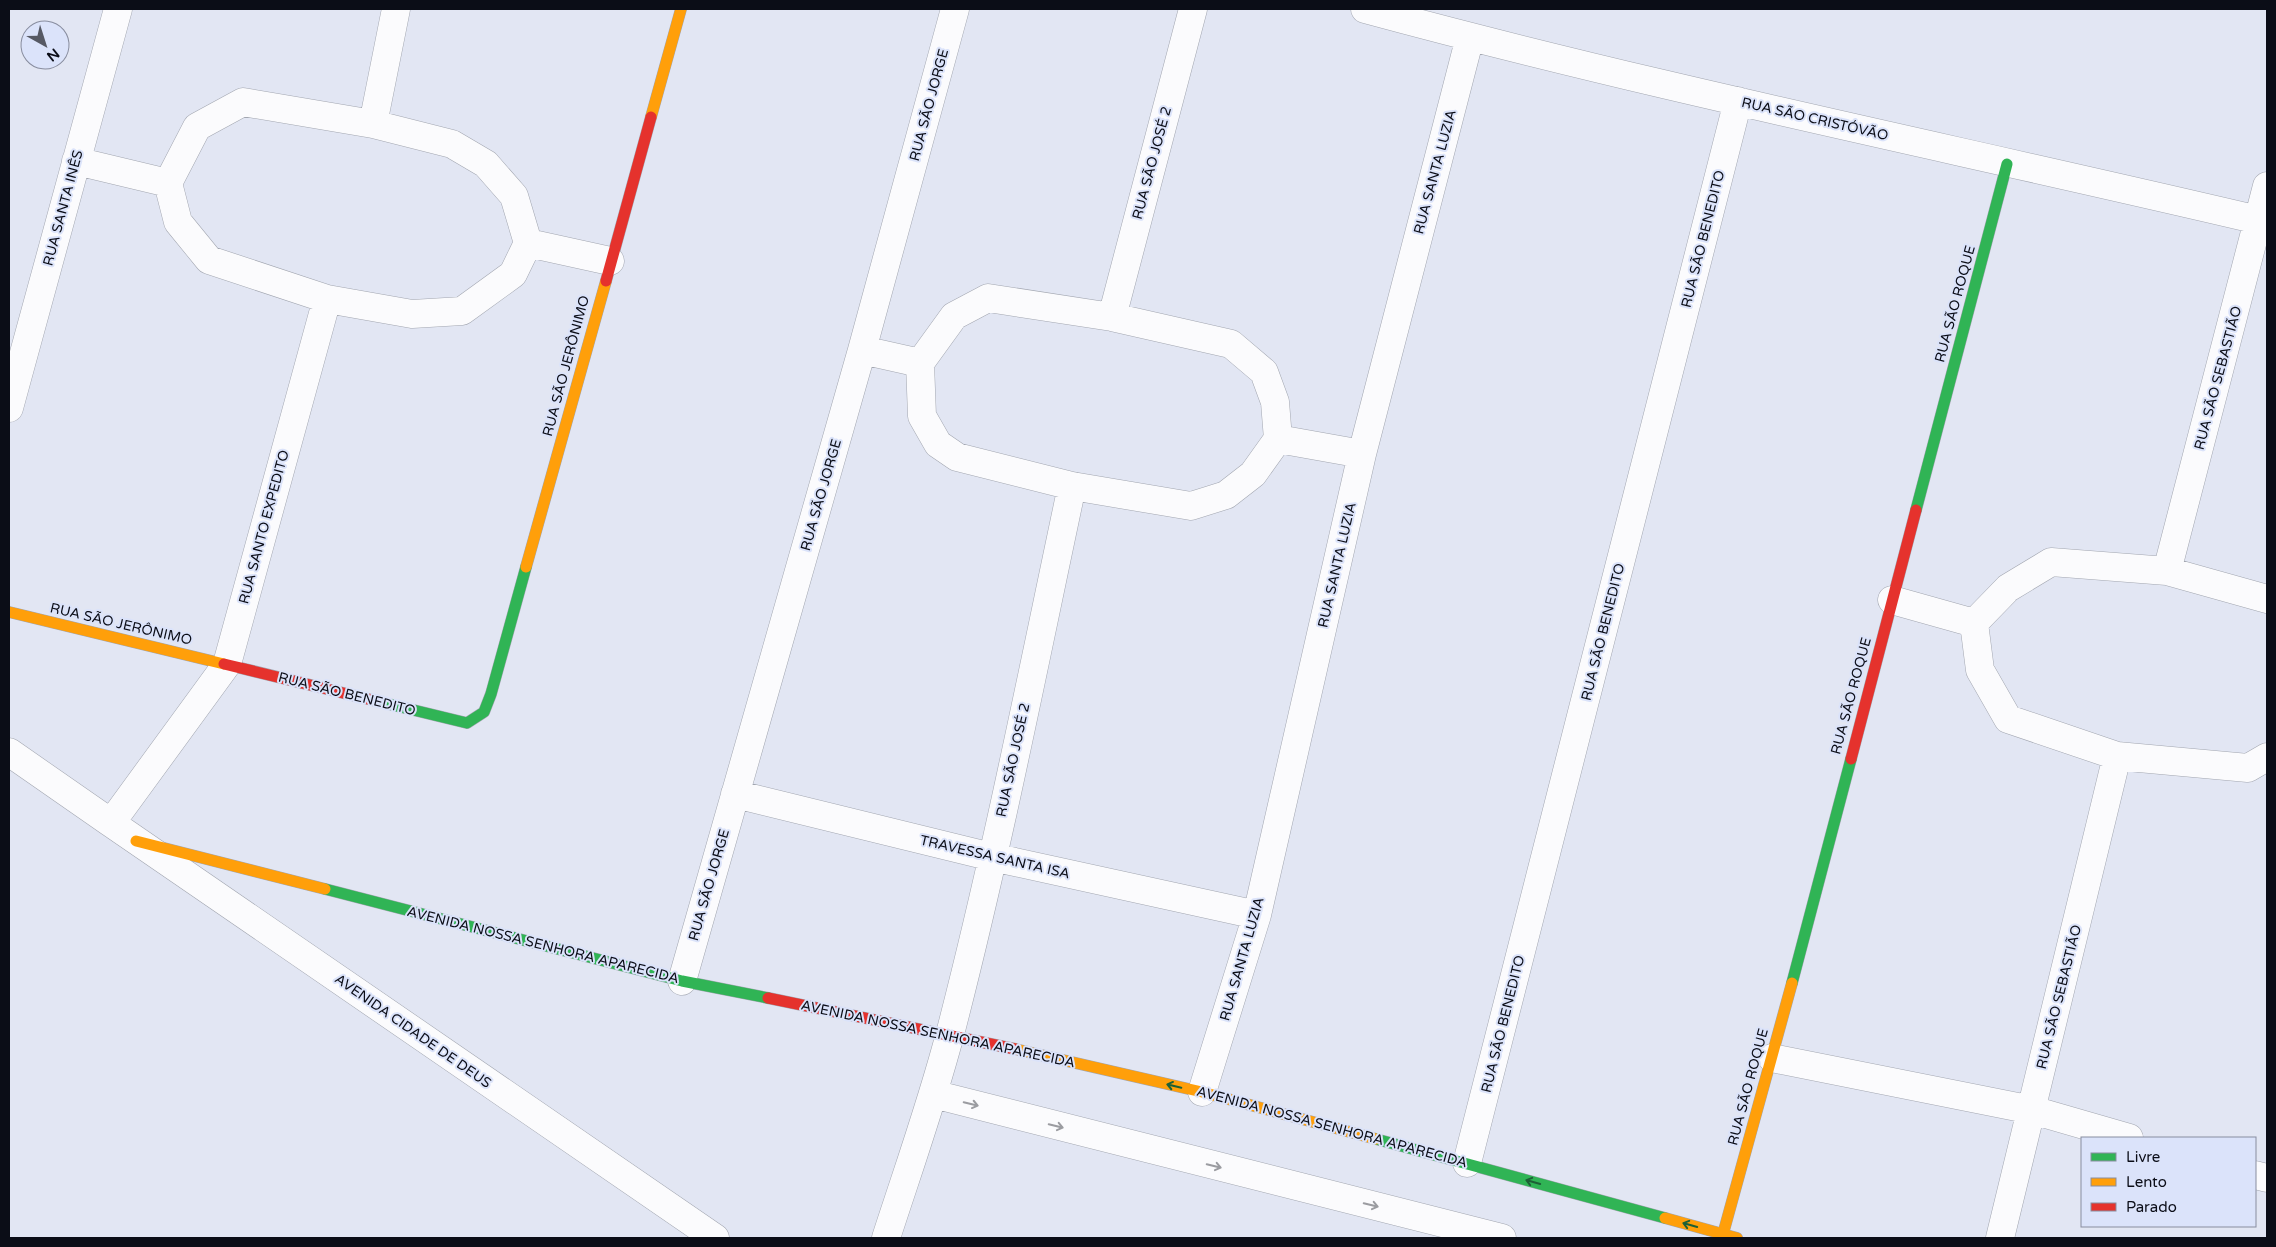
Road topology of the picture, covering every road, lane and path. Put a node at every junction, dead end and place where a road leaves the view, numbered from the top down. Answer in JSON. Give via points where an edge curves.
{"nodes":[{"id":1,"x":118,"y":9,"type":"edge"},
{"id":2,"x":396,"y":9,"type":"edge"},
{"id":3,"x":681,"y":9,"type":"edge"},
{"id":4,"x":955,"y":9,"type":"edge"},
{"id":5,"x":1193,"y":9,"type":"edge"},
{"id":6,"x":1365,"y":9,"type":"edge"},
{"id":7,"x":1470,"y":37,"type":"junction"},
{"id":8,"x":1738,"y":101,"type":"junction"},
{"id":9,"x":372,"y":124,"type":"junction"},
{"id":10,"x":76,"y":161,"type":"junction"},
{"id":11,"x":2008,"y":164,"type":"junction"},
{"id":12,"x":168,"y":183,"type":"junction"},
{"id":13,"x":2267,"y":186,"type":"edge"},
{"id":14,"x":2263,"y":221,"type":"edge"},
{"id":15,"x":528,"y":243,"type":"junction"},
{"id":16,"x":610,"y":261,"type":"junction"},
{"id":17,"x":327,"y":299,"type":"junction"},
{"id":18,"x":1112,"y":317,"type":"junction"},
{"id":19,"x":862,"y":350,"type":"junction"},
{"id":20,"x":920,"y":363,"type":"junction"},
{"id":21,"x":9,"y":408,"type":"edge"},
{"id":22,"x":1278,"y":439,"type":"junction"},
{"id":23,"x":1362,"y":454,"type":"junction"},
{"id":24,"x":1072,"y":486,"type":"junction"},
{"id":25,"x":2167,"y":571,"type":"junction"},
{"id":26,"x":2267,"y":599,"type":"edge"},
{"id":27,"x":1892,"y":600,"type":"junction"},
{"id":28,"x":9,"y":612,"type":"edge"},
{"id":29,"x":1974,"y":623,"type":"junction"},
{"id":30,"x":226,"y":664,"type":"junction"},
{"id":31,"x":467,"y":723,"type":"joint"},
{"id":32,"x":9,"y":752,"type":"edge"},
{"id":33,"x":2117,"y":756,"type":"junction"},
{"id":34,"x":2267,"y":757,"type":"edge"},
{"id":35,"x":734,"y":794,"type":"junction"},
{"id":36,"x":111,"y":823,"type":"junction"},
{"id":37,"x":136,"y":840,"type":"junction"},
{"id":38,"x":992,"y":857,"type":"junction"},
{"id":39,"x":1256,"y":915,"type":"junction"},
{"id":40,"x":682,"y":981,"type":"junction"},
{"id":41,"x":950,"y":1034,"type":"junction"},
{"id":42,"x":1772,"y":1058,"type":"junction"},
{"id":43,"x":1202,"y":1092,"type":"junction"},
{"id":44,"x":933,"y":1094,"type":"junction"},
{"id":45,"x":2032,"y":1110,"type":"junction"},
{"id":46,"x":2126,"y":1137,"type":"edge"},
{"id":47,"x":1467,"y":1163,"type":"junction"},
{"id":48,"x":1723,"y":1234,"type":"junction"},
{"id":49,"x":715,"y":1238,"type":"edge"},
{"id":50,"x":886,"y":1238,"type":"edge"},
{"id":51,"x":1502,"y":1238,"type":"edge"},
{"id":52,"x":1737,"y":1238,"type":"edge"},
{"id":53,"x":2000,"y":1238,"type":"edge"}],
"edges":[{"from":1,"to":10,"type":"street","name":"RUA SANTA INÊS"},
{"from":2,"to":9,"type":"street"},
{"from":3,"to":16,"type":"street","name":"RUA SÃO JERÔNIMO"},
{"from":4,"to":19,"type":"street","name":"RUA SÃO JORGE"},
{"from":5,"to":18,"type":"street","name":"RUA SÃO JOSÉ 2"},
{"from":6,"to":7,"type":"street","name":"RUA SÃO CRISTÓVÃO"},
{"from":7,"to":8,"type":"street","name":"RUA SÃO CRISTÓVÃO"},
{"from":7,"to":23,"type":"street","name":"RUA SANTA LUZIA"},
{"from":8,"to":11,"type":"street","name":"RUA SÃO CRISTÓVÃO"},
{"from":8,"to":47,"type":"street","name":"RUA SÃO BENEDITO"},
{"from":9,"to":12,"type":"street","via":[[243,102],[197,127]]},
{"from":9,"to":15,"type":"street","via":[[452,144],[486,164],[514,196]]},
{"from":10,"to":12,"type":"street"},
{"from":10,"to":21,"type":"street","name":"RUA SANTA INÊS"},
{"from":11,"to":14,"type":"street","name":"RUA SÃO CRISTÓVÃO"},
{"from":11,"to":27,"type":"street","name":"RUA SÃO ROQUE"},
{"from":12,"to":17,"type":"street","via":[[178,222],[209,260]]},
{"from":13,"to":14,"type":"street","name":"RUA SÃO SEBASTIÃO"},
{"from":14,"to":25,"type":"street","name":"RUA SÃO SEBASTIÃO"},
{"from":15,"to":16,"type":"street"},
{"from":15,"to":17,"type":"street","via":[[513,274],[462,311],[412,314]]},
{"from":16,"to":31,"type":"street","name":"RUA SÃO JERÔNIMO","via":[[491,694],[484,712]]},
{"from":17,"to":30,"type":"street","name":"RUA SANTO EXPEDITO"},
{"from":18,"to":20,"type":"street","via":[[988,298],[954,316]]},
{"from":18,"to":22,"type":"street","via":[[1231,344],[1264,372],[1275,402]]},
{"from":19,"to":20,"type":"street"},
{"from":19,"to":35,"type":"street","name":"RUA SÃO JORGE"},
{"from":20,"to":24,"type":"street","via":[[922,416],[938,444],[957,457]]},
{"from":22,"to":23,"type":"street"},
{"from":22,"to":24,"type":"street","via":[[1253,474],[1226,495],[1191,506]]},
{"from":23,"to":39,"type":"street","name":"RUA SANTA LUZIA"},
{"from":24,"to":38,"type":"street","name":"RUA SÃO JOSÉ 2"},
{"from":25,"to":26,"type":"street"},
{"from":25,"to":29,"type":"street","via":[[2051,562],[2008,588]]},
{"from":27,"to":29,"type":"street"},
{"from":27,"to":42,"type":"street","name":"RUA SÃO ROQUE"},
{"from":28,"to":30,"type":"street","name":"RUA SÃO JERÔNIMO"},
{"from":29,"to":33,"type":"street","via":[[1980,670],[2008,719]]},
{"from":30,"to":31,"type":"street","name":"RUA SÃO BENEDITO"},
{"from":30,"to":36,"type":"street","name":"RUA SANTO EXPEDITO"},
{"from":32,"to":36,"type":"street","name":"AVENIDA CIDADE DE DEUS"},
{"from":33,"to":34,"type":"street","via":[[2248,768]]},
{"from":33,"to":45,"type":"street","name":"RUA SÃO SEBASTIÃO"},
{"from":35,"to":38,"type":"street","name":"TRAVESSA SANTA ISA"},
{"from":35,"to":40,"type":"street","name":"RUA SÃO JORGE"},
{"from":36,"to":37,"type":"street","name":"AVENIDA CIDADE DE DEUS"},
{"from":37,"to":40,"type":"street","name":"AVENIDA NOSSA SENHORA APARECIDA"},
{"from":37,"to":49,"type":"street","name":"AVENIDA CIDADE DE DEUS"},
{"from":38,"to":39,"type":"street","name":"TRAVESSA SANTA ISA"},
{"from":38,"to":41,"type":"street","name":"RUA SÃO JOSÉ 2"},
{"from":39,"to":43,"type":"street","name":"RUA SANTA LUZIA"},
{"from":40,"to":41,"type":"street","name":"AVENIDA NOSSA SENHORA APARECIDA"},
{"from":43,"to":41,"type":"street","name":"AVENIDA NOSSA SENHORA APARECIDA","one_way":true},
{"from":41,"to":44,"type":"street","name":"RUA SÃO JOSÉ 2"},
{"from":42,"to":45,"type":"street"},
{"from":42,"to":48,"type":"street","name":"RUA SÃO ROQUE"},
{"from":43,"to":47,"type":"street","name":"AVENIDA NOSSA SENHORA APARECIDA"},
{"from":44,"to":50,"type":"street","name":"RUA SÃO JOSÉ 2"},
{"from":44,"to":51,"type":"street","one_way":true},
{"from":45,"to":46,"type":"street"},
{"from":45,"to":53,"type":"street","name":"RUA SÃO SEBASTIÃO"},
{"from":48,"to":47,"type":"street","name":"AVENIDA NOSSA SENHORA APARECIDA","one_way":true},
{"from":48,"to":52,"type":"street","name":"AVENIDA NOSSA SENHORA APARECIDA"}]}
